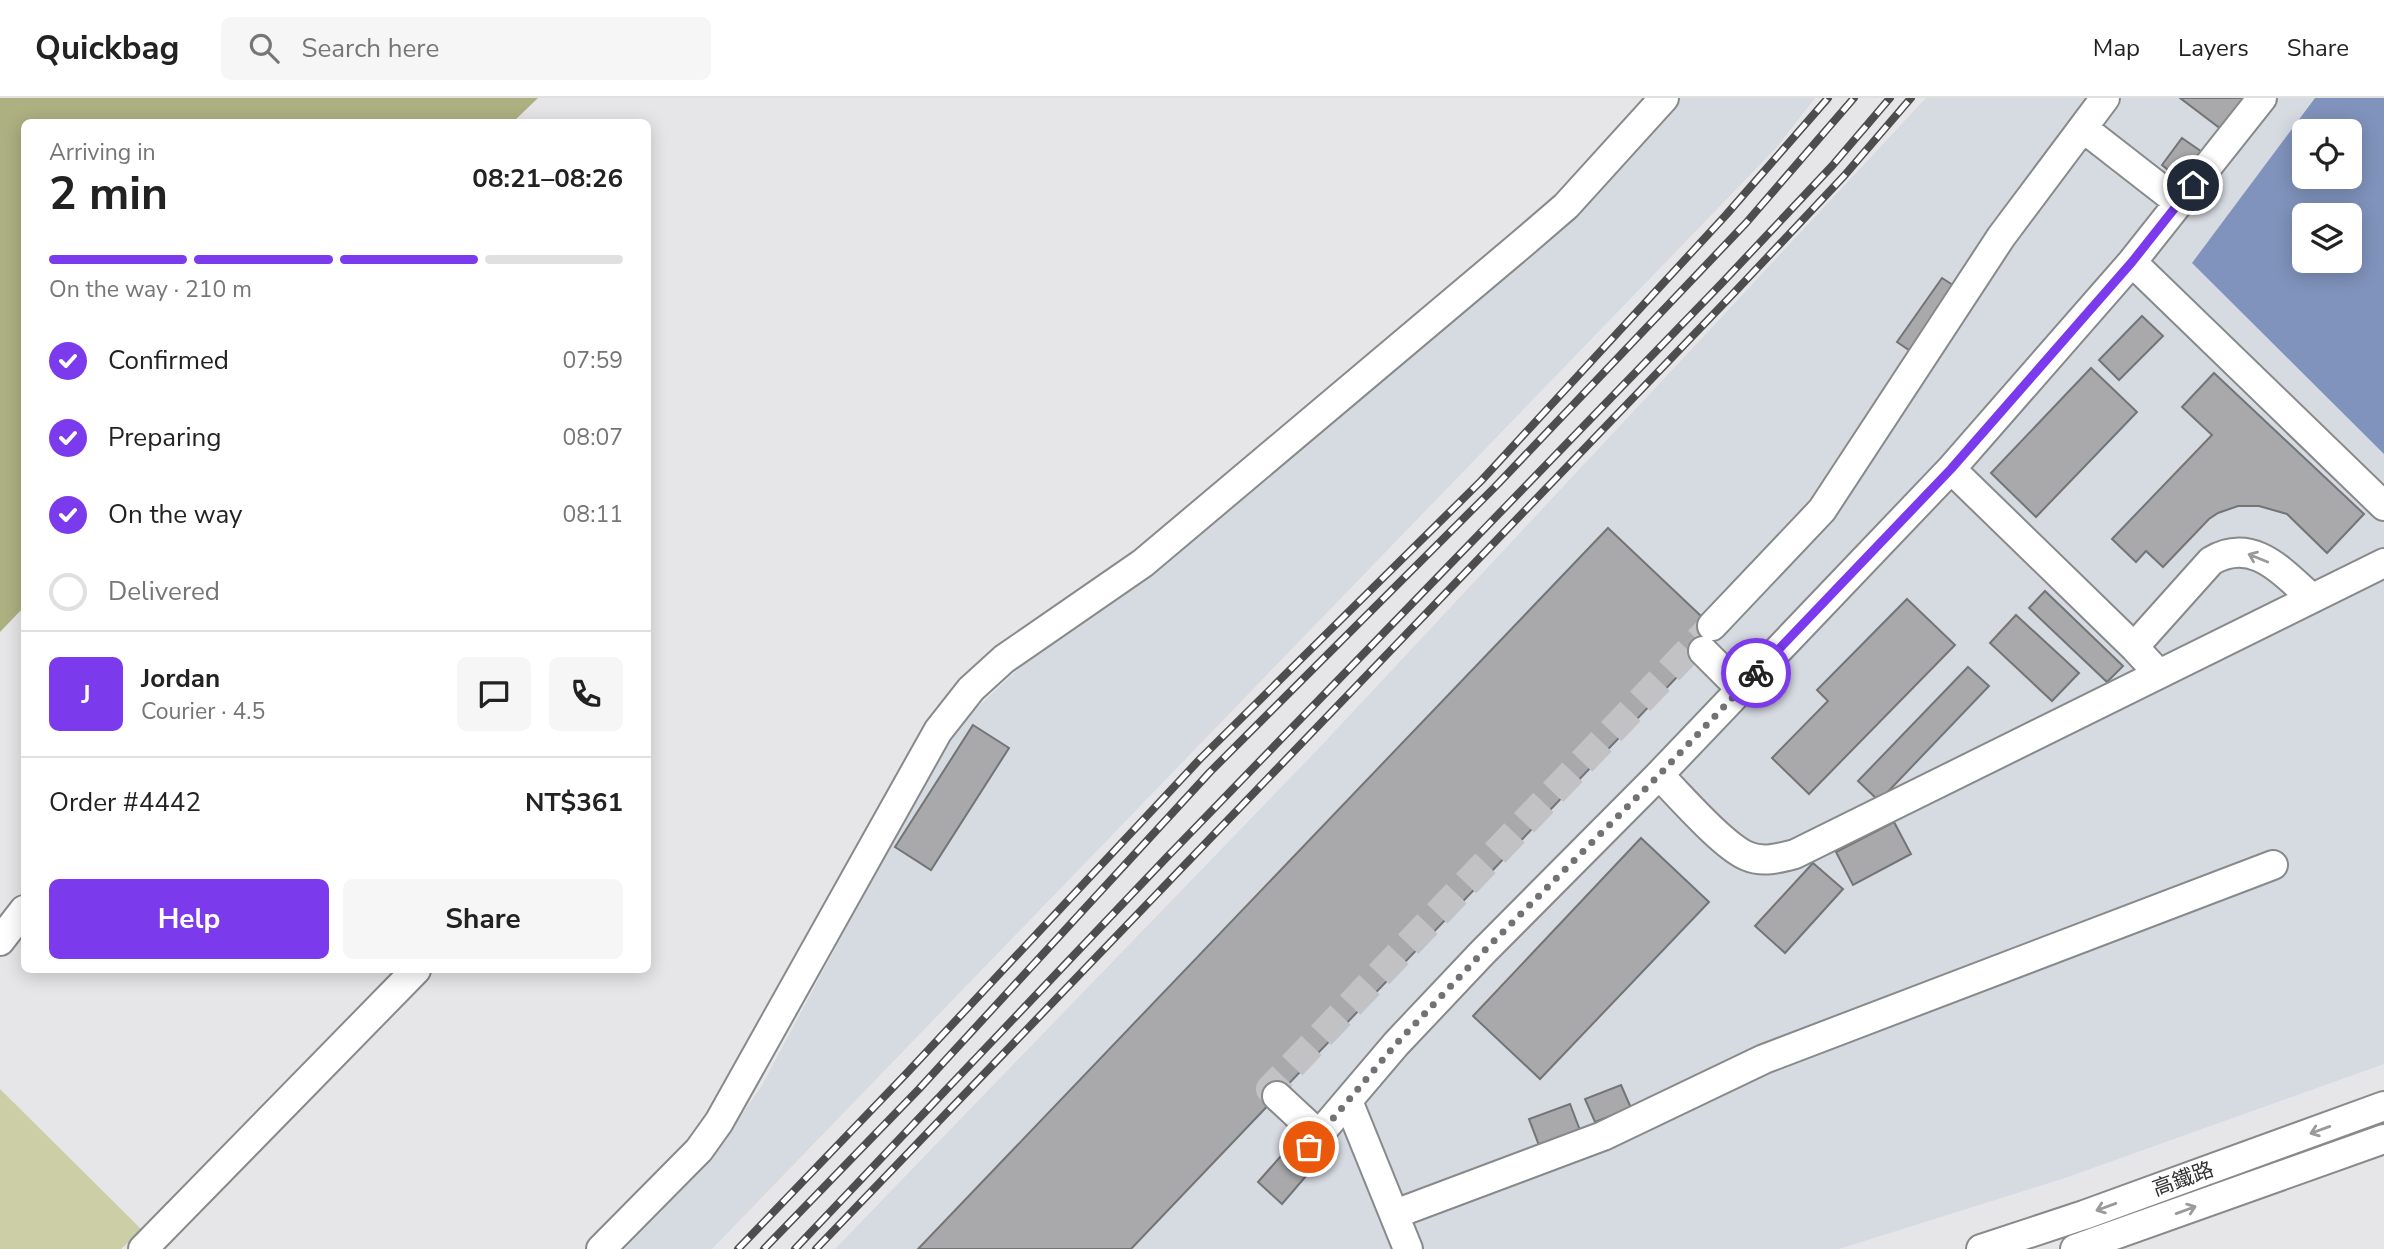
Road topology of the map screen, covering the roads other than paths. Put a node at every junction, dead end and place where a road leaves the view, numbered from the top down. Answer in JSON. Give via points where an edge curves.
{"nodes":[{"id":1,"x":1664,"y":98,"type":"edge"},
{"id":2,"x":2105,"y":98,"type":"edge"},
{"id":3,"x":2262,"y":98,"type":"edge"},
{"id":4,"x":2083,"y":128,"type":"junction"},
{"id":5,"x":2178,"y":202,"type":"junction"},
{"id":6,"x":2132,"y":262,"type":"junction"},
{"id":7,"x":1951,"y":469,"type":"junction"},
{"id":8,"x":2384,"y":506,"type":"edge"},
{"id":9,"x":2384,"y":563,"type":"edge"},
{"id":10,"x":2312,"y":598,"type":"junction"},
{"id":11,"x":2134,"y":647,"type":"junction"},
{"id":12,"x":2159,"y":674,"type":"junction"},
{"id":13,"x":1741,"y":689,"type":"junction"},
{"id":14,"x":1659,"y":775,"type":"junction"},
{"id":15,"x":2273,"y":865,"type":"dead end"},
{"id":16,"x":21,"y":914,"type":"edge"},
{"id":17,"x":0,"y":941,"type":"edge"},
{"id":18,"x":413,"y":973,"type":"edge"},
{"id":19,"x":1277,"y":1096,"type":"dead end"},
{"id":20,"x":1348,"y":1101,"type":"junction"},
{"id":21,"x":2384,"y":1106,"type":"edge"},
{"id":22,"x":1319,"y":1135,"type":"junction"},
{"id":23,"x":2384,"y":1139,"type":"edge"},
{"id":24,"x":1299,"y":1158,"type":"dead end"},
{"id":25,"x":1395,"y":1214,"type":"junction"},
{"id":26,"x":143,"y":1249,"type":"edge"},
{"id":27,"x":601,"y":1249,"type":"edge"},
{"id":28,"x":1408,"y":1249,"type":"edge"},
{"id":29,"x":1980,"y":1249,"type":"edge"},
{"id":30,"x":2075,"y":1249,"type":"edge"}],
"edges":[{"from":1,"to":27,"type":"street","via":[[1566,206],[1143,563],[1003,659],[971,689],[938,731],[719,1122],[699,1150]]},
{"from":2,"to":4,"type":"street"},
{"from":3,"to":5,"type":"street"},
{"from":4,"to":5,"type":"street"},
{"from":4,"to":13,"type":"street","via":[[2001,237],[1822,510],[1707,638]]},
{"from":5,"to":6,"type":"street"},
{"from":6,"to":7,"type":"street"},
{"from":6,"to":8,"type":"street"},
{"from":7,"to":11,"type":"street"},
{"from":7,"to":13,"type":"street"},
{"from":9,"to":10,"type":"street"},
{"from":10,"to":11,"type":"street","one_way":true,"via":[[2260,556],[2239,551],[2222,554]]},
{"from":10,"to":12,"type":"street"},
{"from":11,"to":12,"type":"street"},
{"from":12,"to":14,"type":"street","via":[[1817,845],[1769,860],[1749,857],[1731,846]]},
{"from":13,"to":14,"type":"street"},
{"from":14,"to":20,"type":"street","via":[[1482,953]]},
{"from":15,"to":25,"type":"street","via":[[1764,1059],[1603,1136]]},
{"from":16,"to":17,"type":"street"},
{"from":18,"to":26,"type":"street"},
{"from":19,"to":22,"type":"street"},
{"from":20,"to":22,"type":"street"},
{"from":20,"to":25,"type":"street"},
{"from":21,"to":29,"type":"street","name":"高鐵路","one_way":true},
{"from":22,"to":24,"type":"street"},
{"from":30,"to":23,"type":"street","name":"高鐵路","one_way":true},
{"from":25,"to":28,"type":"street"}]}
